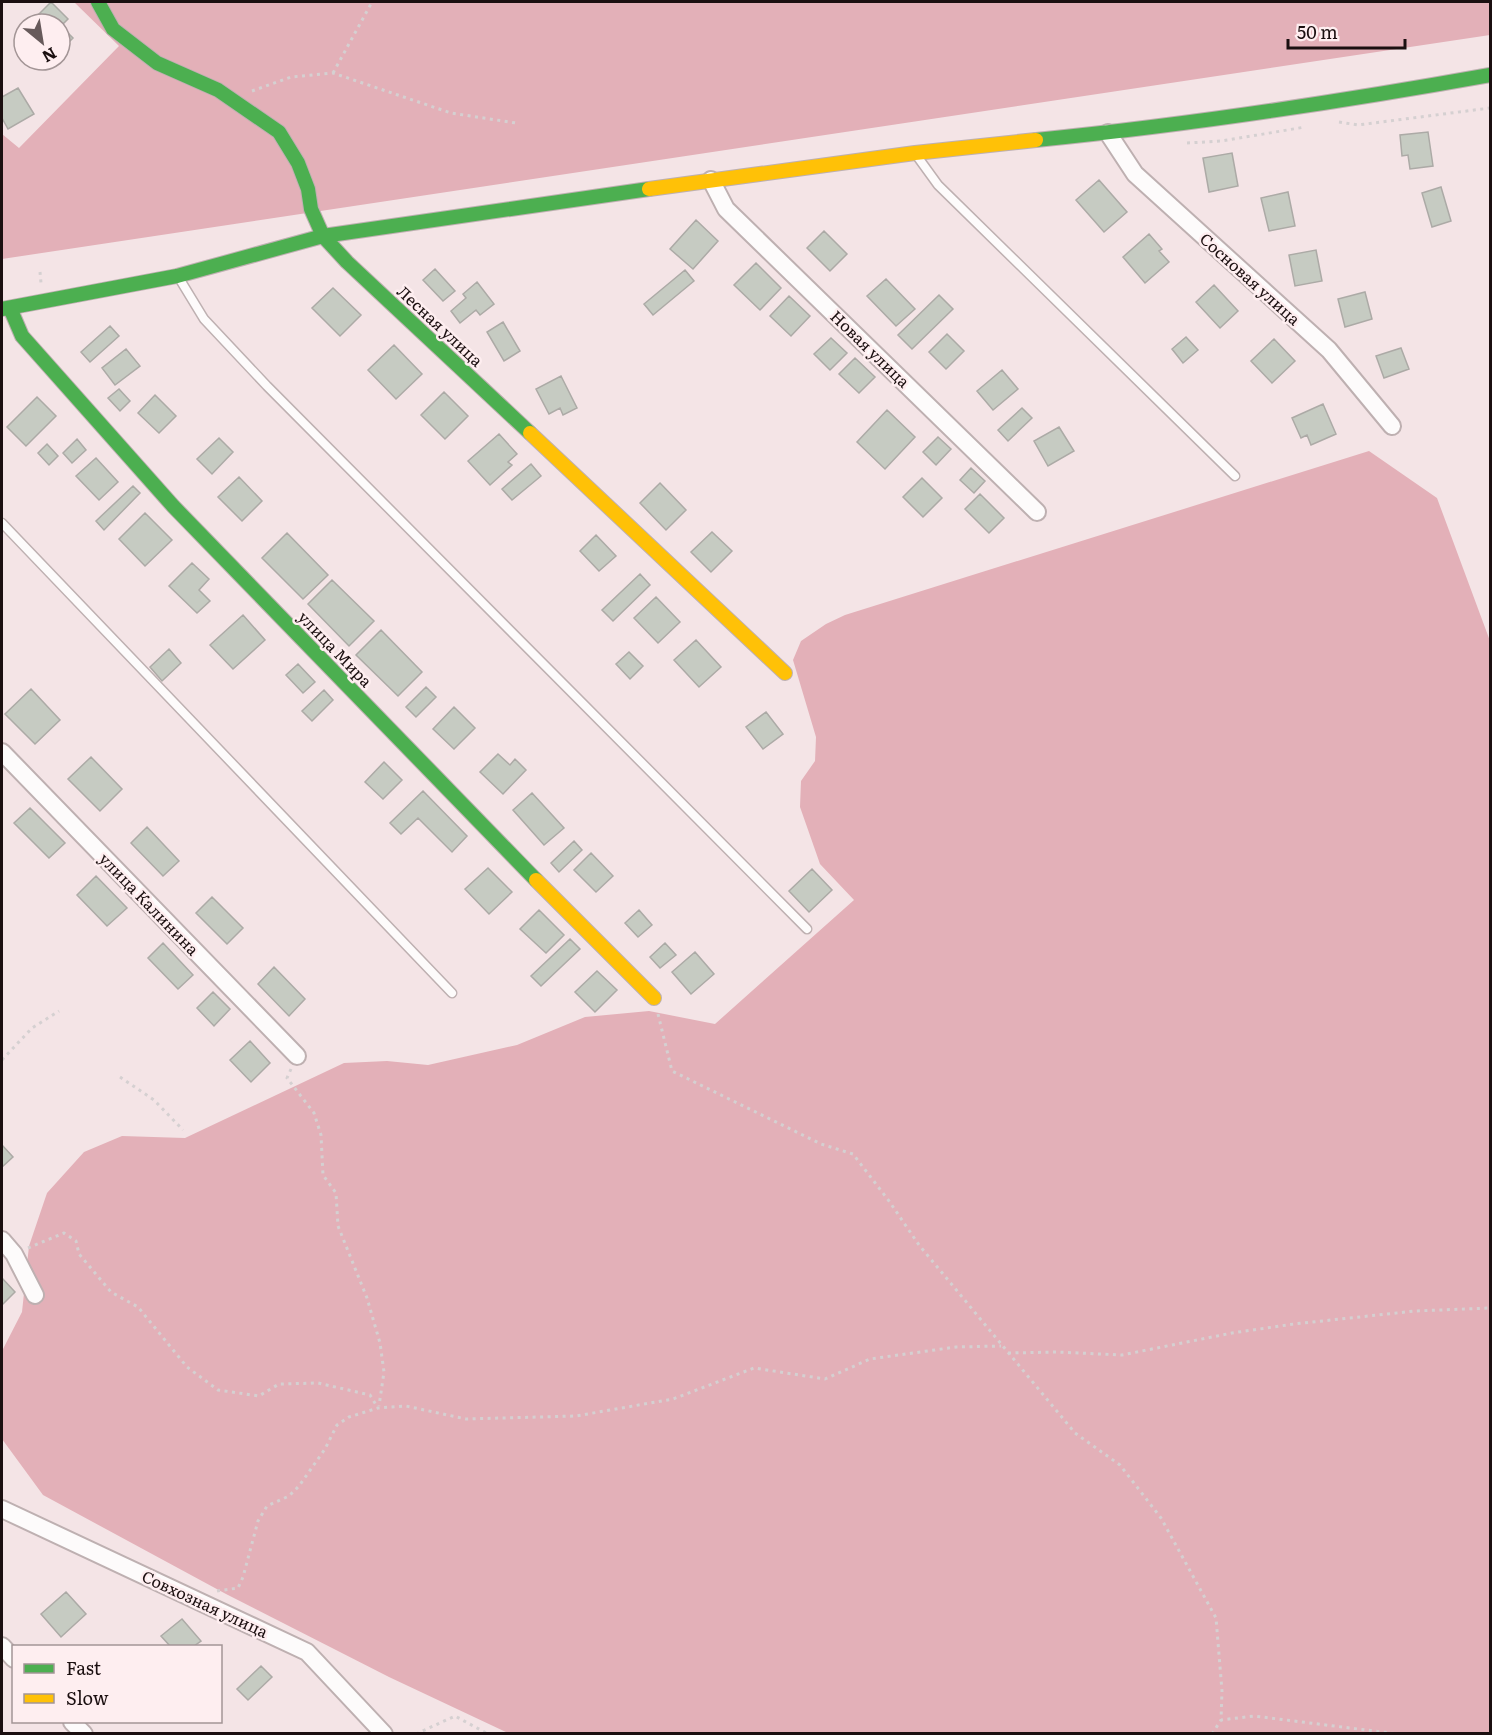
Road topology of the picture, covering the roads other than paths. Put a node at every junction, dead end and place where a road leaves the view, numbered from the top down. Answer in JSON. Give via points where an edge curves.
{"nodes":[{"id":1,"x":98,"y":2,"type":"edge"},
{"id":2,"x":1491,"y":75,"type":"edge"},
{"id":3,"x":1108,"y":133,"type":"junction"},
{"id":4,"x":915,"y":153,"type":"junction"},
{"id":5,"x":711,"y":180,"type":"junction"},
{"id":6,"x":323,"y":236,"type":"junction"},
{"id":7,"x":177,"y":276,"type":"junction"},
{"id":8,"x":6,"y":309,"type":"edge"},
{"id":9,"x":1392,"y":426,"type":"dead end"},
{"id":10,"x":1235,"y":476,"type":"dead end"},
{"id":11,"x":1037,"y":512,"type":"dead end"},
{"id":12,"x":2,"y":523,"type":"edge"},
{"id":13,"x":785,"y":673,"type":"dead end"},
{"id":14,"x":2,"y":752,"type":"edge"},
{"id":15,"x":807,"y":929,"type":"dead end"},
{"id":16,"x":452,"y":993,"type":"dead end"},
{"id":17,"x":654,"y":998,"type":"road end"},
{"id":18,"x":297,"y":1056,"type":"road end"},
{"id":19,"x":2,"y":1240,"type":"edge"},
{"id":20,"x":35,"y":1295,"type":"dead end"},
{"id":21,"x":2,"y":1509,"type":"edge"},
{"id":22,"x":73,"y":1723,"type":"edge"},
{"id":23,"x":84,"y":1734,"type":"edge"},
{"id":24,"x":384,"y":1734,"type":"edge"}],
"edges":[{"from":1,"to":6,"type":"street","name":"Лесная улица","via":[[113,29],[157,63],[218,90],[279,132],[298,163]]},
{"from":2,"to":3,"type":"street","via":[[1325,104]]},
{"from":3,"to":4,"type":"street"},
{"from":3,"to":9,"type":"street","name":"Сосновая улица","via":[[1135,174],[1329,350]]},
{"from":4,"to":5,"type":"street"},
{"from":4,"to":10,"type":"lane","via":[[938,185]]},
{"from":5,"to":6,"type":"street"},
{"from":5,"to":11,"type":"street","name":"Новая улица","via":[[726,209]]},
{"from":6,"to":7,"type":"street"},
{"from":6,"to":13,"type":"street","name":"Лесная улица"},
{"from":7,"to":8,"type":"street"},
{"from":7,"to":15,"type":"lane","via":[[204,319],[267,386]]},
{"from":8,"to":17,"type":"street","name":"улица Мира","via":[[22,336],[173,506]]},
{"from":12,"to":16,"type":"lane"},
{"from":14,"to":18,"type":"street","name":"улица Калинина"},
{"from":19,"to":20,"type":"street","via":[[14,1254]]},
{"from":21,"to":24,"type":"street","name":"Совхозная улица","via":[[307,1652]]},
{"from":22,"to":23,"type":"street"}]}
